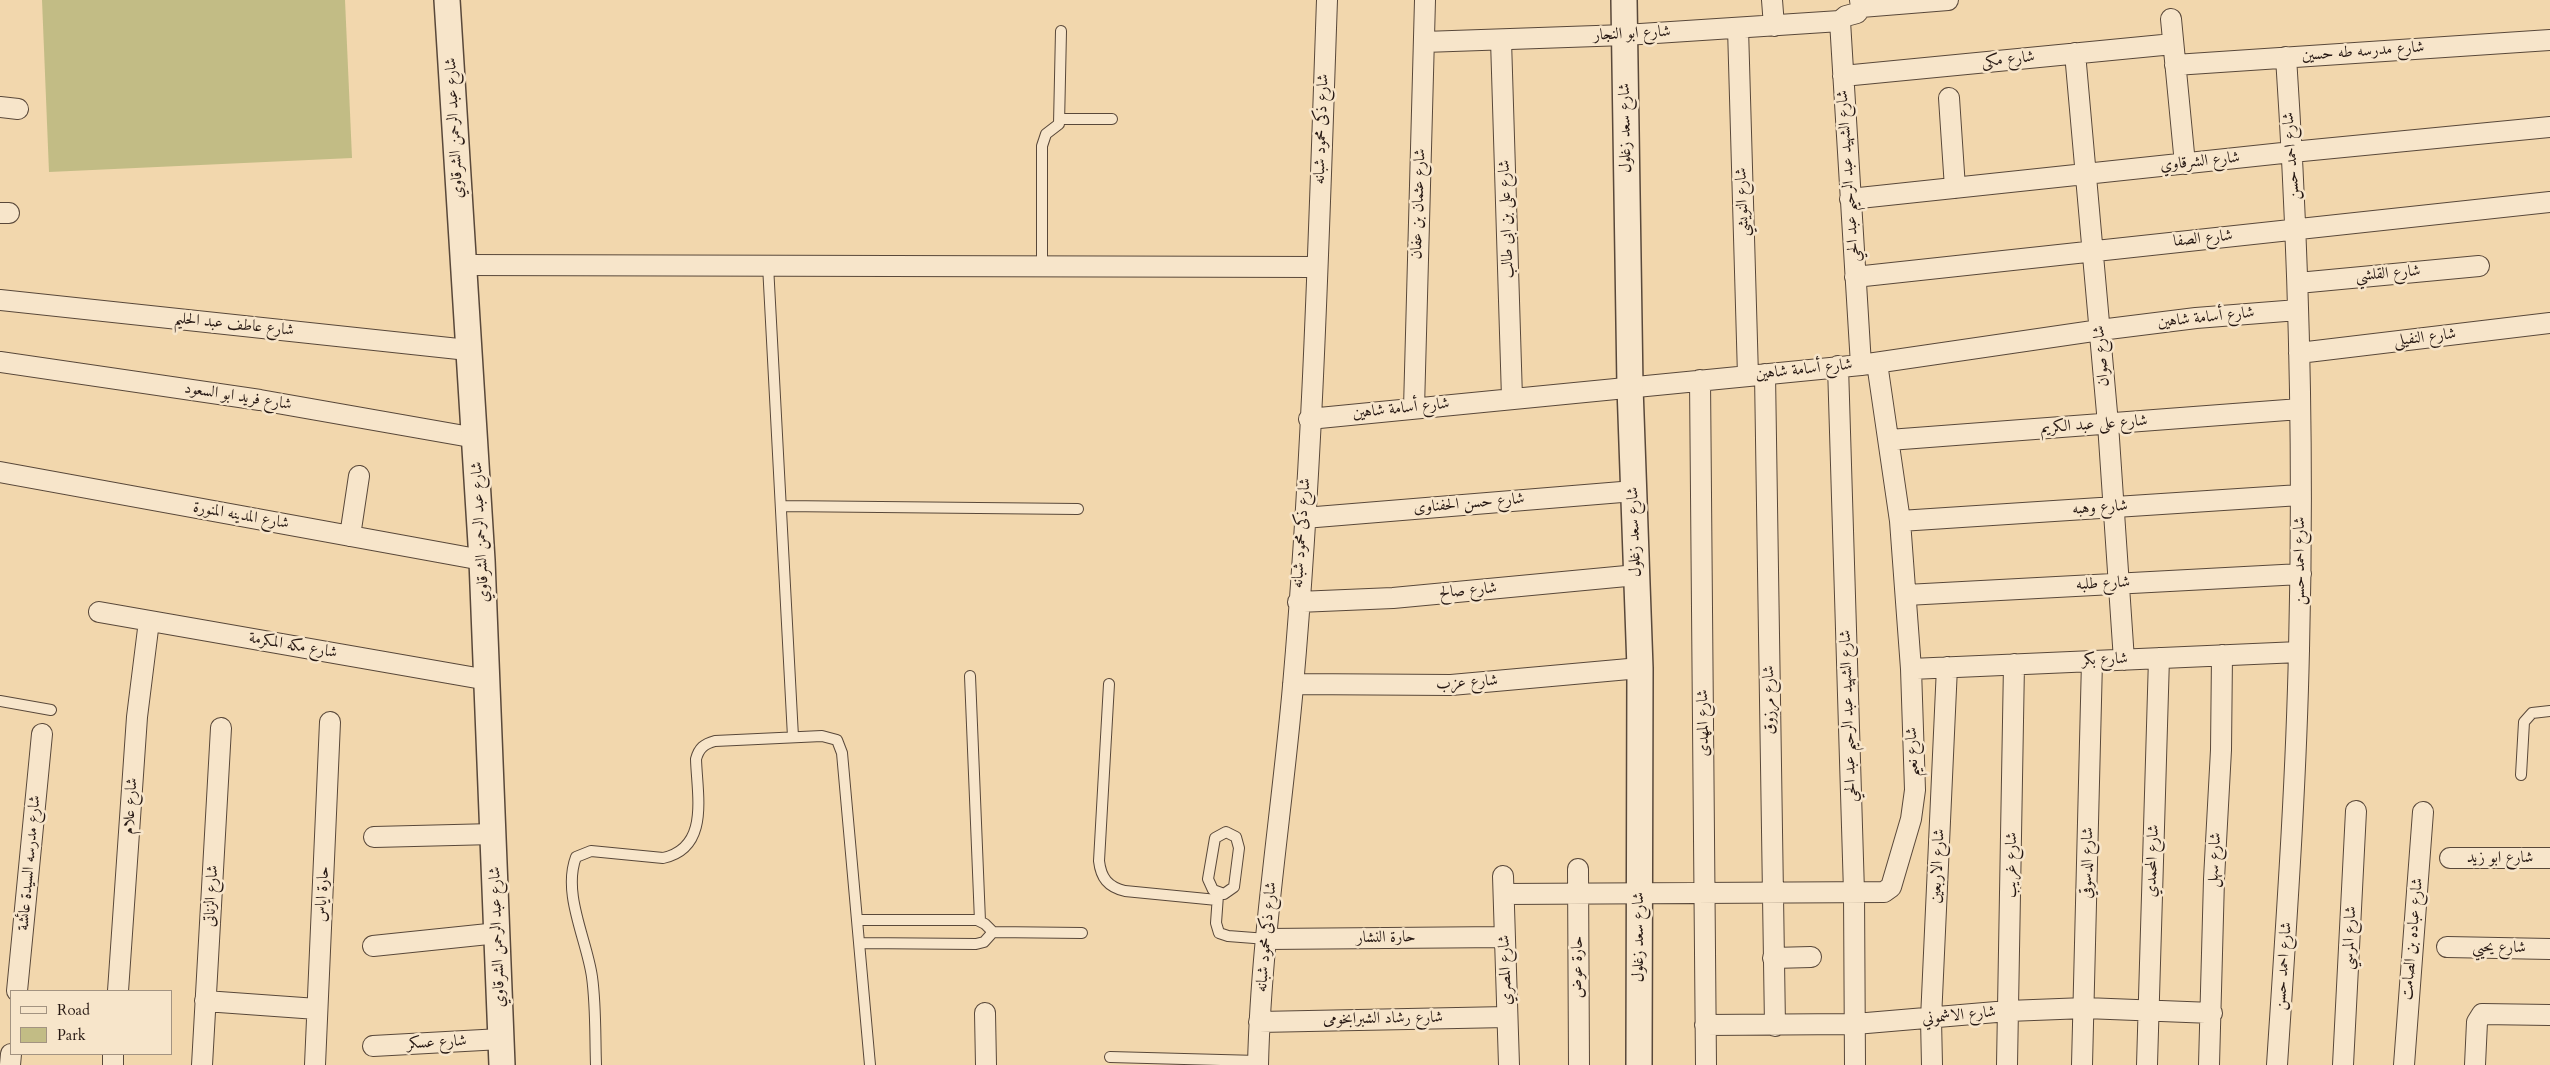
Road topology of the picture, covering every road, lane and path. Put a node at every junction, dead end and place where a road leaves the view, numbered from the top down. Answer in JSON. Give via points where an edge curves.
{"nodes":[{"id":1,"x":447,"y":0,"type":"edge"},
{"id":2,"x":1326,"y":0,"type":"edge"},
{"id":3,"x":1425,"y":0,"type":"edge"},
{"id":4,"x":1624,"y":0,"type":"edge"},
{"id":5,"x":1772,"y":0,"type":"edge"},
{"id":6,"x":1948,"y":0,"type":"edge"},
{"id":7,"x":1860,"y":4,"type":"edge"},
{"id":8,"x":2171,"y":19,"type":"dead end"},
{"id":9,"x":1840,"y":20,"type":"junction"},
{"id":10,"x":1774,"y":26,"type":"junction"},
{"id":11,"x":1738,"y":28,"type":"junction"},
{"id":12,"x":1061,"y":31,"type":"dead end"},
{"id":13,"x":1625,"y":35,"type":"junction"},
{"id":14,"x":1501,"y":40,"type":"junction"},
{"id":15,"x":2550,"y":40,"type":"edge"},
{"id":16,"x":1424,"y":42,"type":"junction"},
{"id":17,"x":2173,"y":44,"type":"junction"},
{"id":18,"x":2075,"y":53,"type":"junction"},
{"id":19,"x":2286,"y":57,"type":"junction"},
{"id":20,"x":2175,"y":65,"type":"junction"},
{"id":21,"x":1843,"y":76,"type":"junction"},
{"id":22,"x":1949,"y":98,"type":"dead end"},
{"id":23,"x":1112,"y":118,"type":"dead end"},
{"id":24,"x":1060,"y":119,"type":"junction"},
{"id":25,"x":2550,"y":127,"type":"edge"},
{"id":26,"x":2292,"y":152,"type":"junction"},
{"id":27,"x":2185,"y":164,"type":"junction"},
{"id":28,"x":2087,"y":175,"type":"junction"},
{"id":29,"x":1956,"y":188,"type":"junction"},
{"id":30,"x":1850,"y":199,"type":"junction"},
{"id":31,"x":2550,"y":202,"type":"edge"},
{"id":32,"x":2296,"y":229,"type":"junction"},
{"id":33,"x":2094,"y":251,"type":"junction"},
{"id":34,"x":463,"y":265,"type":"junction"},
{"id":35,"x":768,"y":265,"type":"junction"},
{"id":36,"x":1042,"y":266,"type":"junction"},
{"id":37,"x":2479,"y":266,"type":"dead end"},
{"id":38,"x":1317,"y":267,"type":"junction"},
{"id":39,"x":1855,"y":277,"type":"junction"},
{"id":40,"x":2298,"y":283,"type":"junction"},
{"id":41,"x":0,"y":300,"type":"edge"},
{"id":42,"x":2298,"y":310,"type":"junction"},
{"id":43,"x":2550,"y":322,"type":"edge"},
{"id":44,"x":2100,"y":330,"type":"junction"},
{"id":45,"x":468,"y":350,"type":"junction"},
{"id":46,"x":2299,"y":353,"type":"junction"},
{"id":47,"x":0,"y":362,"type":"edge"},
{"id":48,"x":1869,"y":364,"type":"junction"},
{"id":49,"x":1838,"y":366,"type":"junction"},
{"id":50,"x":1756,"y":375,"type":"junction"},
{"id":51,"x":1700,"y":380,"type":"junction"},
{"id":52,"x":1630,"y":387,"type":"junction"},
{"id":53,"x":1512,"y":398,"type":"junction"},
{"id":54,"x":1414,"y":408,"type":"junction"},
{"id":55,"x":2300,"y":408,"type":"junction"},
{"id":56,"x":1309,"y":419,"type":"junction"},
{"id":57,"x":2108,"y":424,"type":"junction"},
{"id":58,"x":476,"y":438,"type":"junction"},
{"id":59,"x":1889,"y":440,"type":"junction"},
{"id":60,"x":0,"y":472,"type":"edge"},
{"id":61,"x":359,"y":476,"type":"dead end"},
{"id":62,"x":1634,"y":491,"type":"junction"},
{"id":63,"x":2300,"y":495,"type":"junction"},
{"id":64,"x":781,"y":506,"type":"junction"},
{"id":65,"x":2114,"y":507,"type":"junction"},
{"id":66,"x":1078,"y":509,"type":"dead end"},
{"id":67,"x":1304,"y":518,"type":"junction"},
{"id":68,"x":1900,"y":521,"type":"junction"},
{"id":69,"x":350,"y":536,"type":"junction"},
{"id":70,"x":482,"y":560,"type":"junction"},
{"id":71,"x":2301,"y":574,"type":"junction"},
{"id":72,"x":1637,"y":575,"type":"junction"},
{"id":73,"x":2120,"y":584,"type":"junction"},
{"id":74,"x":1906,"y":595,"type":"junction"},
{"id":75,"x":1298,"y":602,"type":"junction"},
{"id":76,"x":99,"y":612,"type":"dead end"},
{"id":77,"x":149,"y":621,"type":"junction"},
{"id":78,"x":2299,"y":652,"type":"junction"},
{"id":79,"x":2222,"y":655,"type":"junction"},
{"id":80,"x":2159,"y":658,"type":"junction"},
{"id":81,"x":2124,"y":660,"type":"junction"},
{"id":82,"x":2092,"y":661,"type":"junction"},
{"id":83,"x":2014,"y":664,"type":"junction"},
{"id":84,"x":1947,"y":667,"type":"junction"},
{"id":85,"x":1640,"y":668,"type":"junction"},
{"id":86,"x":1911,"y":669,"type":"junction"},
{"id":87,"x":970,"y":676,"type":"dead end"},
{"id":88,"x":488,"y":680,"type":"junction"},
{"id":89,"x":1110,"y":684,"type":"dead end"},
{"id":90,"x":1293,"y":684,"type":"junction"},
{"id":91,"x":0,"y":701,"type":"edge"},
{"id":92,"x":51,"y":710,"type":"dead end"},
{"id":93,"x":2550,"y":711,"type":"edge"},
{"id":94,"x":330,"y":722,"type":"dead end"},
{"id":95,"x":221,"y":728,"type":"dead end"},
{"id":96,"x":42,"y":734,"type":"dead end"},
{"id":97,"x":794,"y":737,"type":"junction"},
{"id":98,"x":2521,"y":775,"type":"dead end"},
{"id":99,"x":2356,"y":811,"type":"dead end"},
{"id":100,"x":2423,"y":812,"type":"dead end"},
{"id":101,"x":494,"y":834,"type":"junction"},
{"id":102,"x":374,"y":836,"type":"dead end"},
{"id":103,"x":2450,"y":858,"type":"dead end"},
{"id":104,"x":2550,"y":858,"type":"edge"},
{"id":105,"x":1578,"y":869,"type":"dead end"},
{"id":106,"x":1504,"y":885,"type":"joint"},
{"id":107,"x":1854,"y":892,"type":"junction"},
{"id":108,"x":1772,"y":893,"type":"junction"},
{"id":109,"x":1640,"y":894,"type":"junction"},
{"id":110,"x":1706,"y":894,"type":"junction"},
{"id":111,"x":1578,"y":895,"type":"junction"},
{"id":112,"x":1218,"y":897,"type":"junction"},
{"id":113,"x":857,"y":920,"type":"junction"},
{"id":114,"x":980,"y":921,"type":"junction"},
{"id":115,"x":993,"y":932,"type":"junction"},
{"id":116,"x":498,"y":933,"type":"junction"},
{"id":117,"x":1082,"y":933,"type":"dead end"},
{"id":118,"x":1505,"y":937,"type":"junction"},
{"id":119,"x":1267,"y":939,"type":"junction"},
{"id":120,"x":859,"y":943,"type":"junction"},
{"id":121,"x":373,"y":946,"type":"dead end"},
{"id":122,"x":2447,"y":947,"type":"dead end"},
{"id":123,"x":2550,"y":949,"type":"edge"},
{"id":124,"x":1811,"y":957,"type":"dead end"},
{"id":125,"x":1774,"y":958,"type":"junction"},
{"id":126,"x":17,"y":990,"type":"edge"},
{"id":127,"x":118,"y":990,"type":"edge"},
{"id":128,"x":205,"y":1001,"type":"junction"},
{"id":129,"x":2085,"y":1008,"type":"junction"},
{"id":130,"x":318,"y":1009,"type":"junction"},
{"id":131,"x":2149,"y":1009,"type":"junction"},
{"id":132,"x":2008,"y":1011,"type":"junction"},
{"id":133,"x":985,"y":1013,"type":"dead end"},
{"id":134,"x":2212,"y":1013,"type":"junction"},
{"id":135,"x":2550,"y":1015,"type":"edge"},
{"id":136,"x":1507,"y":1017,"type":"junction"},
{"id":137,"x":1931,"y":1020,"type":"junction"},
{"id":138,"x":1259,"y":1022,"type":"junction"},
{"id":139,"x":1854,"y":1024,"type":"junction"},
{"id":140,"x":1705,"y":1025,"type":"junction"},
{"id":141,"x":1774,"y":1026,"type":"junction"},
{"id":142,"x":501,"y":1039,"type":"junction"},
{"id":143,"x":373,"y":1046,"type":"dead end"},
{"id":144,"x":1110,"y":1057,"type":"dead end"},
{"id":145,"x":1258,"y":1063,"type":"edge"},
{"id":146,"x":202,"y":1065,"type":"edge"},
{"id":147,"x":315,"y":1065,"type":"edge"},
{"id":148,"x":502,"y":1065,"type":"edge"},
{"id":149,"x":596,"y":1065,"type":"edge"},
{"id":150,"x":870,"y":1065,"type":"edge"},
{"id":151,"x":986,"y":1065,"type":"edge"},
{"id":152,"x":1509,"y":1065,"type":"edge"},
{"id":153,"x":1579,"y":1065,"type":"edge"},
{"id":154,"x":1639,"y":1065,"type":"edge"},
{"id":155,"x":1706,"y":1065,"type":"edge"},
{"id":156,"x":1855,"y":1065,"type":"edge"},
{"id":157,"x":1932,"y":1065,"type":"edge"},
{"id":158,"x":2007,"y":1065,"type":"edge"},
{"id":159,"x":2082,"y":1065,"type":"edge"},
{"id":160,"x":2147,"y":1065,"type":"edge"},
{"id":161,"x":2209,"y":1065,"type":"edge"},
{"id":162,"x":2277,"y":1065,"type":"edge"},
{"id":163,"x":2343,"y":1065,"type":"edge"},
{"id":164,"x":2404,"y":1065,"type":"edge"},
{"id":165,"x":2475,"y":1065,"type":"edge"}],
"edges":[{"from":1,"to":34,"type":"street","name":"شارع عبد الرحمن الشرقاوي"},
{"from":2,"to":38,"type":"street","name":"شارع ذكى محمود شبانه"},
{"from":3,"to":16,"type":"street","name":"شارع عثمان بن عفان"},
{"from":4,"to":13,"type":"street","name":"شارع سعد زغلول"},
{"from":5,"to":10,"type":"street"},
{"from":6,"to":7,"type":"street"},
{"from":7,"to":9,"type":"street","via":[[1857,14]]},
{"from":8,"to":17,"type":"street"},
{"from":9,"to":10,"type":"street","name":"شارع ابو النجار"},
{"from":9,"to":21,"type":"street","name":"شارع الشهيد عبد الرحيم عبد الحي"},
{"from":10,"to":11,"type":"street","name":"شارع ابو النجار"},
{"from":11,"to":13,"type":"street","name":"شارع ابو النجار"},
{"from":11,"to":50,"type":"street","name":"شارع النويشي"},
{"from":12,"to":24,"type":"lane"},
{"from":13,"to":14,"type":"street","name":"شارع ابو النجار"},
{"from":13,"to":52,"type":"street","name":"شارع سعد زغلول"},
{"from":14,"to":16,"type":"street","name":"شارع ابو النجار"},
{"from":14,"to":53,"type":"street","name":"شارع على بن ابى طالب"},
{"from":15,"to":19,"type":"street","name":"شارع مدرسه طه حسين"},
{"from":16,"to":54,"type":"street","name":"شارع عثمان بن عفان"},
{"from":17,"to":18,"type":"street","name":"شارع مكى"},
{"from":17,"to":20,"type":"street"},
{"from":18,"to":21,"type":"street","name":"شارع مكى"},
{"from":18,"to":28,"type":"street","name":"شارع صوان"},
{"from":19,"to":20,"type":"street","name":"شارع مدرسه طه حسين"},
{"from":19,"to":26,"type":"street","name":"شارع احمد حسن"},
{"from":20,"to":27,"type":"street"},
{"from":21,"to":30,"type":"street","name":"شارع الشهيد عبد الرحيم عبد الحي"},
{"from":22,"to":29,"type":"street"},
{"from":23,"to":24,"type":"lane"},
{"from":24,"to":36,"type":"lane","via":[[1056,128],[1046,134],[1042,146]]},
{"from":25,"to":26,"type":"street","name":"شارع الشرقاوي"},
{"from":26,"to":27,"type":"street","name":"شارع الشرقاوي"},
{"from":26,"to":32,"type":"street","name":"شارع احمد حسن"},
{"from":27,"to":28,"type":"street","name":"شارع الشرقاوي"},
{"from":28,"to":29,"type":"street","name":"شارع الشرقاوي"},
{"from":28,"to":33,"type":"street","name":"شارع صوان"},
{"from":29,"to":30,"type":"street","name":"شارع الشرقاوي"},
{"from":30,"to":39,"type":"street","name":"شارع الشهيد عبد الرحيم عبد الحي"},
{"from":31,"to":32,"type":"street","name":"شارع الصفا"},
{"from":32,"to":33,"type":"street","name":"شارع الصفا"},
{"from":32,"to":40,"type":"street","name":"شارع احمد حسن"},
{"from":33,"to":39,"type":"street","name":"شارع الصفا"},
{"from":33,"to":44,"type":"street","name":"شارع صوان"},
{"from":34,"to":35,"type":"street"},
{"from":34,"to":45,"type":"street","name":"شارع عبد الرحمن الشرقاوي"},
{"from":35,"to":36,"type":"street"},
{"from":35,"to":64,"type":"lane"},
{"from":36,"to":38,"type":"street"},
{"from":37,"to":40,"type":"street","name":"شارع القلشي"},
{"from":38,"to":56,"type":"street","name":"شارع ذكى محمود شبانه"},
{"from":39,"to":48,"type":"street","name":"شارع الشهيد عبد الرحيم عبد الحي"},
{"from":40,"to":42,"type":"street","name":"شارع احمد حسن"},
{"from":41,"to":45,"type":"street","name":"شارع عاطف عبد الحليم"},
{"from":42,"to":44,"type":"street","name":"شارع أسامة شاهين"},
{"from":42,"to":46,"type":"street","name":"شارع احمد حسن"},
{"from":43,"to":46,"type":"street","name":"شارع النفيلى"},
{"from":44,"to":48,"type":"street","name":"شارع أسامة شاهين"},
{"from":44,"to":57,"type":"street","name":"شارع صوان"},
{"from":45,"to":58,"type":"street","name":"شارع عبد الرحمن الشرقاوي"},
{"from":46,"to":55,"type":"street","name":"شارع احمد حسن"},
{"from":47,"to":58,"type":"street","name":"شارع فريد ابو السعود","via":[[260,400]]},
{"from":48,"to":49,"type":"street","name":"شارع أسامة شاهين"},
{"from":48,"to":59,"type":"street","name":"شارع نعيم"},
{"from":49,"to":50,"type":"street","name":"شارع أسامة شاهين"},
{"from":49,"to":107,"type":"street","name":"شارع الشهيد عبد الرحيم عبد الحي"},
{"from":50,"to":51,"type":"street","name":"شارع أسامة شاهين"},
{"from":50,"to":108,"type":"street","name":"شارع مرزوق"},
{"from":51,"to":52,"type":"street","name":"شارع أسامة شاهين"},
{"from":51,"to":110,"type":"street","name":"شارع المهدى"},
{"from":52,"to":53,"type":"street","name":"شارع أسامة شاهين"},
{"from":52,"to":62,"type":"street","name":"شارع سعد زغلول"},
{"from":53,"to":54,"type":"street","name":"شارع أسامة شاهين"},
{"from":54,"to":56,"type":"street","name":"شارع أسامة شاهين"},
{"from":55,"to":57,"type":"street","name":"شارع على عبد الكريم"},
{"from":55,"to":63,"type":"street","name":"شارع احمد حسن"},
{"from":56,"to":67,"type":"street","name":"شارع ذكى محمود شبانه"},
{"from":57,"to":59,"type":"street","name":"شارع على عبد الكريم"},
{"from":57,"to":65,"type":"street","name":"شارع صوان"},
{"from":58,"to":70,"type":"street","name":"شارع عبد الرحمن الشرقاوي"},
{"from":59,"to":68,"type":"street","name":"شارع نعيم"},
{"from":60,"to":69,"type":"street","name":"شارع المدينه المنورة"},
{"from":61,"to":69,"type":"street"},
{"from":62,"to":67,"type":"street","name":"شارع حسن الحفناوى"},
{"from":62,"to":72,"type":"street","name":"شارع سعد زغلول"},
{"from":63,"to":65,"type":"street","name":"شارع وهبه"},
{"from":63,"to":71,"type":"street","name":"شارع احمد حسن"},
{"from":64,"to":66,"type":"lane"},
{"from":64,"to":97,"type":"lane"},
{"from":65,"to":68,"type":"street","name":"شارع وهبه"},
{"from":65,"to":73,"type":"street","name":"شارع صوان"},
{"from":67,"to":75,"type":"street","name":"شارع ذكى محمود شبانه"},
{"from":68,"to":74,"type":"street","name":"شارع نعيم"},
{"from":69,"to":70,"type":"street","name":"شارع المدينه المنورة"},
{"from":70,"to":88,"type":"street","name":"شارع عبد الرحمن الشرقاوي"},
{"from":71,"to":73,"type":"street","name":"شارع طلبه"},
{"from":71,"to":78,"type":"street","name":"شارع احمد حسن"},
{"from":72,"to":75,"type":"street","name":"شارع صالح","via":[[1393,598]]},
{"from":72,"to":85,"type":"street","name":"شارع سعد زغلول"},
{"from":73,"to":74,"type":"street","name":"شارع طلبه"},
{"from":73,"to":81,"type":"street","name":"شارع صوان"},
{"from":74,"to":86,"type":"street","name":"شارع نعيم"},
{"from":75,"to":90,"type":"street","name":"شارع ذكى محمود شبانه"},
{"from":76,"to":77,"type":"street","name":"شارع مكه المكرمة"},
{"from":77,"to":88,"type":"street","name":"شارع مكه المكرمة"},
{"from":77,"to":127,"type":"street","name":"شارع علام","via":[[137,717]]},
{"from":78,"to":79,"type":"street","name":"شارع بكر"},
{"from":78,"to":162,"type":"street","name":"شارع احمد حسن","via":[[2292,845]]},
{"from":79,"to":80,"type":"street","name":"شارع بكر"},
{"from":79,"to":134,"type":"street","name":"شارع سهل"},
{"from":80,"to":81,"type":"street","name":"شارع بكر"},
{"from":80,"to":131,"type":"street","name":"شارع المحمدي"},
{"from":81,"to":82,"type":"street","name":"شارع بكر"},
{"from":82,"to":83,"type":"street","name":"شارع بكر"},
{"from":82,"to":129,"type":"street","name":"شارع الدسوقي"},
{"from":83,"to":84,"type":"street","name":"شارع بكر"},
{"from":83,"to":132,"type":"street","name":"شارع غريب"},
{"from":84,"to":86,"type":"street","name":"شارع بكر"},
{"from":84,"to":137,"type":"street","name":"شارع الاربعين"},
{"from":85,"to":90,"type":"street","name":"شارع عزب","via":[[1451,685]]},
{"from":85,"to":109,"type":"street","name":"شارع سعد زغلول"},
{"from":86,"to":107,"type":"street","name":"شارع نعيم","via":[[1915,790],[1911,819],[1892,887],[1884,892]]},
{"from":87,"to":114,"type":"lane"},
{"from":88,"to":101,"type":"street","name":"شارع عبد الرحمن الشرقاوي"},
{"from":89,"to":112,"type":"lane","via":[[1100,872],[1114,889]]},
{"from":90,"to":119,"type":"street","name":"شارع ذكى محمود شبانه"},
{"from":91,"to":92,"type":"lane"},
{"from":93,"to":98,"type":"lane","via":[[2532,713],[2524,722]]},
{"from":94,"to":130,"type":"street","name":"حارة اياس"},
{"from":95,"to":128,"type":"street","name":"شارع الزناتى"},
{"from":96,"to":126,"type":"street","name":"شارع مدرسه السيدة عائشة"},
{"from":97,"to":113,"type":"lane","via":[[830,736],[841,746]]},
{"from":97,"to":149,"type":"lane","via":[[715,740],[698,750],[698,823],[694,838],[673,856],[663,858],[591,851],[576,857],[574,908],[592,978]]},
{"from":99,"to":163,"type":"street","name":"شارع المرسي"},
{"from":100,"to":164,"type":"street","name":"شارع عباده بن الصامت"},
{"from":101,"to":102,"type":"street"},
{"from":101,"to":116,"type":"street","name":"شارع عبد الرحمن الشرقاوي"},
{"from":103,"to":104,"type":"street","name":"شارع ابو زيد"},
{"from":105,"to":111,"type":"street","name":"حارة عوض"},
{"from":106,"to":111,"type":"street","name":"شارع نعيم"},
{"from":106,"to":118,"type":"street","name":"شارع المصري"},
{"from":107,"to":108,"type":"street","name":"شارع نعيم"},
{"from":107,"to":139,"type":"street","name":"شارع الشهيد عبد الرحيم عبد الحي"},
{"from":108,"to":110,"type":"street","name":"شارع نعيم"},
{"from":108,"to":125,"type":"street","name":"شارع مرزوق"},
{"from":109,"to":110,"type":"street","name":"شارع نعيم"},
{"from":109,"to":111,"type":"street","name":"شارع نعيم"},
{"from":109,"to":154,"type":"street","name":"شارع سعد زغلول"},
{"from":110,"to":140,"type":"street","name":"شارع المهدى"},
{"from":111,"to":153,"type":"street","name":"حارة عوض"},
{"from":112,"to":112,"type":"lane","via":[[1230,892],[1236,881],[1239,842],[1232,833],[1220,834],[1214,844],[1208,878]]},
{"from":112,"to":119,"type":"lane","via":[[1216,923],[1219,932],[1228,936]]},
{"from":113,"to":114,"type":"lane"},
{"from":113,"to":120,"type":"lane"},
{"from":114,"to":115,"type":"lane"},
{"from":115,"to":117,"type":"lane"},
{"from":115,"to":120,"type":"lane","via":[[984,942],[976,944]]},
{"from":116,"to":121,"type":"street"},
{"from":116,"to":142,"type":"street","name":"شارع عبد الرحمن الشرقاوي"},
{"from":118,"to":119,"type":"street","name":"حارة النشار"},
{"from":118,"to":136,"type":"street","name":"شارع المصري"},
{"from":119,"to":138,"type":"street","name":"شارع ذكى محمود شبانه"},
{"from":120,"to":150,"type":"lane"},
{"from":122,"to":123,"type":"street","name":"شارع يحيي"},
{"from":124,"to":125,"type":"street"},
{"from":125,"to":141,"type":"street","name":"شارع مرزوق"},
{"from":128,"to":130,"type":"street"},
{"from":128,"to":146,"type":"street","name":"شارع الزناتى"},
{"from":129,"to":131,"type":"street","name":"شارع الاشموني"},
{"from":129,"to":132,"type":"street","name":"شارع الاشموني"},
{"from":129,"to":159,"type":"street","name":"شارع الدسوقي"},
{"from":130,"to":147,"type":"street","name":"حارة اياس"},
{"from":131,"to":134,"type":"street","name":"شارع الاشموني"},
{"from":131,"to":160,"type":"street","name":"شارع المحمدي"},
{"from":132,"to":137,"type":"street","name":"شارع الاشموني"},
{"from":132,"to":158,"type":"street","name":"شارع غريب"},
{"from":133,"to":151,"type":"street"},
{"from":134,"to":161,"type":"street","name":"شارع سهل"},
{"from":135,"to":165,"type":"street","via":[[2479,1016]]},
{"from":136,"to":138,"type":"street","name":"شارع رشاد الشبرابخومى"},
{"from":136,"to":152,"type":"street","name":"شارع المصري"},
{"from":137,"to":139,"type":"street","name":"شارع الاشموني"},
{"from":137,"to":157,"type":"street","name":"شارع الاربعين"},
{"from":138,"to":145,"type":"street","name":"شارع ذكى محمود شبانه"},
{"from":139,"to":141,"type":"street","name":"شارع الاشموني"},
{"from":139,"to":156,"type":"street","name":"شارع الشهيد عبد الرحيم عبد الحي"},
{"from":140,"to":141,"type":"street","name":"شارع الاشموني"},
{"from":140,"to":155,"type":"street","name":"شارع المهدى"},
{"from":142,"to":143,"type":"street","name":"شارع عسكر"},
{"from":142,"to":148,"type":"street","name":"شارع عبد الرحمن الشرقاوي"},
{"from":144,"to":145,"type":"lane"}]}
